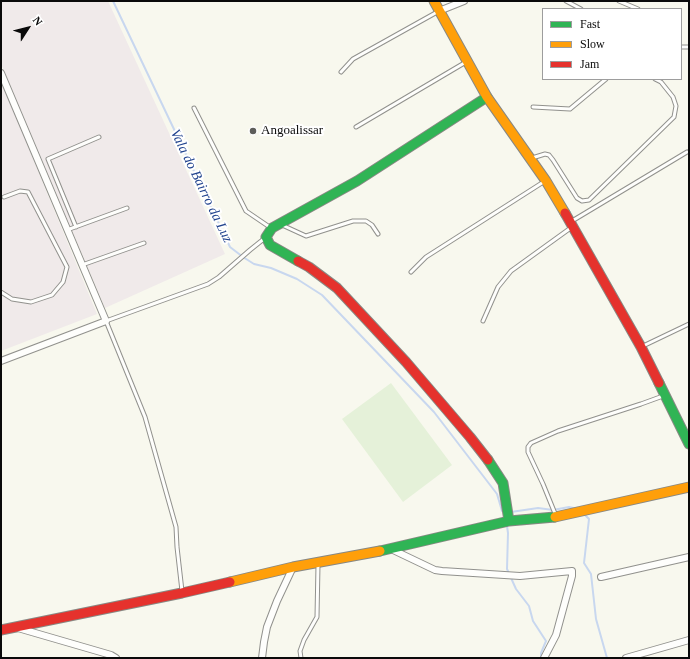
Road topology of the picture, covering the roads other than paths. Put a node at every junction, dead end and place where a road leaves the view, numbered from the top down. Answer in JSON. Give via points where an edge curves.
{"nodes":[{"id":1,"x":434,"y":1,"type":"edge"},
{"id":2,"x":464,"y":1,"type":"edge"},
{"id":3,"x":566,"y":1,"type":"edge"},
{"id":4,"x":619,"y":1,"type":"edge"},
{"id":5,"x":579,"y":8,"type":"edge"},
{"id":6,"x":636,"y":8,"type":"edge"},
{"id":7,"x":439,"y":11,"type":"junction"},
{"id":8,"x":467,"y":61,"type":"junction"},
{"id":9,"x":342,"y":72,"type":"dead end"},
{"id":10,"x":1,"y":73,"type":"edge"},
{"id":11,"x":605,"y":80,"type":"edge"},
{"id":12,"x":657,"y":80,"type":"edge"},
{"id":13,"x":487,"y":97,"type":"junction"},
{"id":14,"x":533,"y":107,"type":"dead end"},
{"id":15,"x":194,"y":108,"type":"dead end"},
{"id":16,"x":356,"y":127,"type":"dead end"},
{"id":17,"x":99,"y":137,"type":"dead end"},
{"id":18,"x":687,"y":152,"type":"dead end"},
{"id":19,"x":530,"y":159,"type":"junction"},
{"id":20,"x":546,"y":181,"type":"junction"},
{"id":21,"x":4,"y":197,"type":"dead end"},
{"id":22,"x":127,"y":208,"type":"dead end"},
{"id":23,"x":572,"y":224,"type":"junction"},
{"id":24,"x":276,"y":226,"type":"junction"},
{"id":25,"x":76,"y":227,"type":"junction"},
{"id":26,"x":67,"y":230,"type":"junction"},
{"id":27,"x":378,"y":234,"type":"dead end"},
{"id":28,"x":266,"y":237,"type":"junction"},
{"id":29,"x":144,"y":243,"type":"dead end"},
{"id":30,"x":82,"y":265,"type":"junction"},
{"id":31,"x":411,"y":272,"type":"dead end"},
{"id":32,"x":1,"y":292,"type":"edge"},
{"id":33,"x":106,"y":321,"type":"junction"},
{"id":34,"x":483,"y":321,"type":"dead end"},
{"id":35,"x":689,"y":324,"type":"edge"},
{"id":36,"x":641,"y":347,"type":"junction"},
{"id":37,"x":1,"y":361,"type":"edge"},
{"id":38,"x":665,"y":395,"type":"junction"},
{"id":39,"x":689,"y":444,"type":"edge"},
{"id":40,"x":689,"y":487,"type":"edge"},
{"id":41,"x":556,"y":517,"type":"junction"},
{"id":42,"x":509,"y":521,"type":"junction"},
{"id":43,"x":391,"y":549,"type":"junction"},
{"id":44,"x":689,"y":557,"type":"edge"},
{"id":45,"x":318,"y":563,"type":"junction"},
{"id":46,"x":292,"y":567,"type":"junction"},
{"id":47,"x":601,"y":577,"type":"dead end"},
{"id":48,"x":182,"y":593,"type":"junction"},
{"id":49,"x":16,"y":627,"type":"junction"},
{"id":50,"x":1,"y":630,"type":"edge"},
{"id":51,"x":689,"y":640,"type":"edge"},
{"id":52,"x":116,"y":658,"type":"edge"},
{"id":53,"x":262,"y":658,"type":"edge"},
{"id":54,"x":301,"y":658,"type":"edge"},
{"id":55,"x":544,"y":658,"type":"edge"},
{"id":56,"x":626,"y":658,"type":"edge"}],
"edges":[{"from":1,"to":7,"type":"street"},
{"from":2,"to":7,"type":"street"},
{"from":3,"to":5,"type":"lane"},
{"from":4,"to":6,"type":"lane"},
{"from":7,"to":8,"type":"street"},
{"from":7,"to":9,"type":"lane","via":[[353,59]]},
{"from":8,"to":13,"type":"street"},
{"from":8,"to":16,"type":"lane"},
{"from":10,"to":26,"type":"street"},
{"from":11,"to":14,"type":"lane","via":[[570,109]]},
{"from":12,"to":19,"type":"lane","via":[[673,97],[676,106],[674,117],[588,200],[582,202],[577,198],[548,155]]},
{"from":13,"to":19,"type":"street"},
{"from":13,"to":24,"type":"street","via":[[357,181]]},
{"from":15,"to":24,"type":"lane","via":[[246,211]]},
{"from":17,"to":25,"type":"lane","via":[[48,159]]},
{"from":18,"to":23,"type":"lane"},
{"from":19,"to":20,"type":"street"},
{"from":20,"to":23,"type":"street"},
{"from":20,"to":31,"type":"lane","via":[[426,257]]},
{"from":21,"to":32,"type":"lane","via":[[20,191],[28,192],[66,267],[63,282],[52,295],[31,302],[12,299]]},
{"from":22,"to":25,"type":"lane"},
{"from":23,"to":34,"type":"lane","via":[[511,271],[498,286]]},
{"from":23,"to":36,"type":"street"},
{"from":24,"to":27,"type":"lane","via":[[306,236],[353,221],[366,221]]},
{"from":24,"to":28,"type":"street"},
{"from":25,"to":26,"type":"lane"},
{"from":26,"to":30,"type":"street"},
{"from":28,"to":33,"type":"lane","via":[[208,284]]},
{"from":28,"to":42,"type":"street","via":[[270,245],[309,267],[337,288],[406,362],[492,466],[503,483]]},
{"from":29,"to":30,"type":"lane"},
{"from":30,"to":33,"type":"street"},
{"from":33,"to":37,"type":"street"},
{"from":33,"to":48,"type":"lane","via":[[145,417],[176,528]]},
{"from":35,"to":36,"type":"lane"},
{"from":36,"to":38,"type":"street"},
{"from":38,"to":39,"type":"street"},
{"from":38,"to":41,"type":"lane","via":[[558,431],[528,447]]},
{"from":40,"to":41,"type":"street"},
{"from":41,"to":42,"type":"street"},
{"from":42,"to":43,"type":"street"},
{"from":43,"to":45,"type":"street"},
{"from":43,"to":55,"type":"street","via":[[442,571],[520,576],[572,570],[556,635]]},
{"from":44,"to":47,"type":"street"},
{"from":45,"to":46,"type":"street"},
{"from":45,"to":54,"type":"lane","via":[[317,616],[304,640]]},
{"from":46,"to":48,"type":"street"},
{"from":46,"to":53,"type":"street","via":[[267,627]]},
{"from":48,"to":49,"type":"street"},
{"from":49,"to":50,"type":"street"},
{"from":49,"to":52,"type":"street"},
{"from":51,"to":56,"type":"street"}]}
